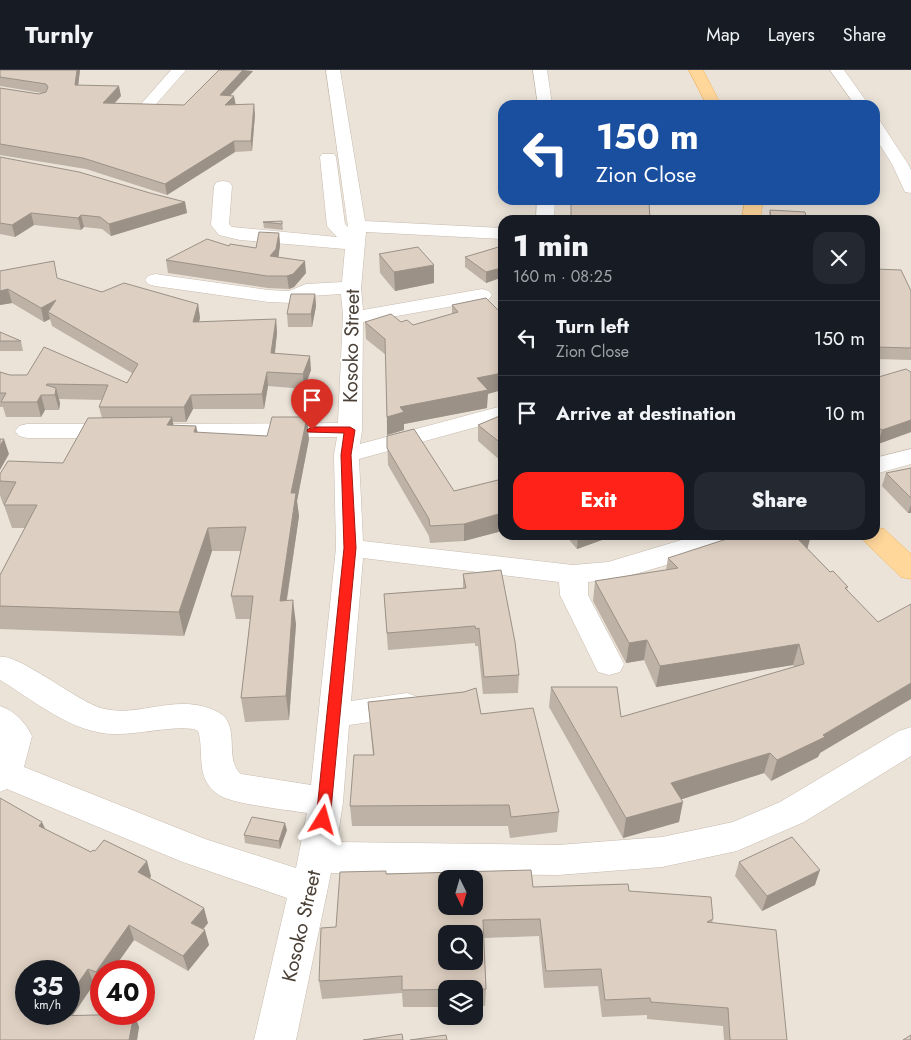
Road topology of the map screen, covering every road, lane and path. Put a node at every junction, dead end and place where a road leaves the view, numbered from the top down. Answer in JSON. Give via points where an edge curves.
{"nodes":[{"id":1,"x":179,"y":70,"type":"edge"},
{"id":2,"x":333,"y":70,"type":"edge"},
{"id":3,"x":540,"y":70,"type":"edge"},
{"id":4,"x":696,"y":70,"type":"edge"},
{"id":5,"x":837,"y":70,"type":"edge"},
{"id":6,"x":544,"y":100,"type":"edge"},
{"id":7,"x":711,"y":100,"type":"edge"},
{"id":8,"x":858,"y":100,"type":"edge"},
{"id":9,"x":146,"y":107,"type":"edge"},
{"id":10,"x":880,"y":132,"type":"edge"},
{"id":11,"x":326,"y":143,"type":"dead end"},
{"id":12,"x":223,"y":186,"type":"dead end"},
{"id":13,"x":911,"y":188,"type":"edge"},
{"id":14,"x":498,"y":233,"type":"edge"},
{"id":15,"x":356,"y":235,"type":"junction"},
{"id":16,"x":155,"y":280,"type":"dead end"},
{"id":17,"x":482,"y":295,"type":"dead end"},
{"id":18,"x":352,"y":302,"type":"junction"},
{"id":19,"x":498,"y":414,"type":"edge"},
{"id":20,"x":27,"y":431,"type":"dead end"},
{"id":21,"x":348,"y":443,"type":"junction"},
{"id":22,"x":911,"y":456,"type":"edge"},
{"id":23,"x":880,"y":465,"type":"edge"},
{"id":24,"x":711,"y":540,"type":"edge"},
{"id":25,"x":879,"y":540,"type":"edge"},
{"id":26,"x":350,"y":548,"type":"junction"},
{"id":27,"x":911,"y":570,"type":"edge"},
{"id":28,"x":573,"y":574,"type":"junction"},
{"id":29,"x":609,"y":664,"type":"dead end"},
{"id":30,"x":3,"y":666,"type":"dead end"},
{"id":31,"x":436,"y":702,"type":"edge"},
{"id":32,"x":334,"y":717,"type":"junction"},
{"id":33,"x":0,"y":718,"type":"edge"},
{"id":34,"x":911,"y":740,"type":"edge"},
{"id":35,"x":2,"y":776,"type":"edge"},
{"id":36,"x":326,"y":802,"type":"junction"},
{"id":37,"x":312,"y":872,"type":"junction"},
{"id":38,"x":275,"y":1040,"type":"edge"}],
"edges":[{"from":1,"to":9,"type":"street"},
{"from":2,"to":15,"type":"street","name":"Kosoko Street"},
{"from":3,"to":6,"type":"street"},
{"from":4,"to":7,"type":"main road"},
{"from":5,"to":8,"type":"street"},
{"from":10,"to":13,"type":"street"},
{"from":11,"to":15,"type":"street","via":[[336,226]]},
{"from":12,"to":15,"type":"street","via":[[220,225],[226,231],[262,237]]},
{"from":14,"to":15,"type":"street"},
{"from":15,"to":18,"type":"street","name":"Kosoko Street"},
{"from":16,"to":18,"type":"street","via":[[268,296],[293,297],[306,290]]},
{"from":17,"to":18,"type":"street","via":[[364,316]]},
{"from":18,"to":21,"type":"street","name":"Kosoko Street"},
{"from":19,"to":21,"type":"street"},
{"from":20,"to":21,"type":"street"},
{"from":21,"to":26,"type":"street","name":"Kosoko Street"},
{"from":22,"to":23,"type":"street"},
{"from":24,"to":28,"type":"street","via":[[608,571]]},
{"from":25,"to":27,"type":"main road"},
{"from":26,"to":28,"type":"street"},
{"from":26,"to":32,"type":"street","name":"Kosoko Street"},
{"from":28,"to":29,"type":"street","via":[[574,595]]},
{"from":30,"to":36,"type":"street","via":[[88,717],[126,723],[173,716],[209,722],[214,730],[216,756],[224,781],[232,786]]},
{"from":31,"to":32,"type":"street","via":[[362,710]]},
{"from":32,"to":36,"type":"street","name":"Kosoko Street"},
{"from":33,"to":35,"type":"street","via":[[16,736]]},
{"from":34,"to":37,"type":"street","via":[[792,812],[737,836],[662,852]]},
{"from":35,"to":37,"type":"street","via":[[260,875]]},
{"from":36,"to":37,"type":"street","name":"Kosoko Street"},
{"from":37,"to":38,"type":"street","name":"Kosoko Street"}]}
